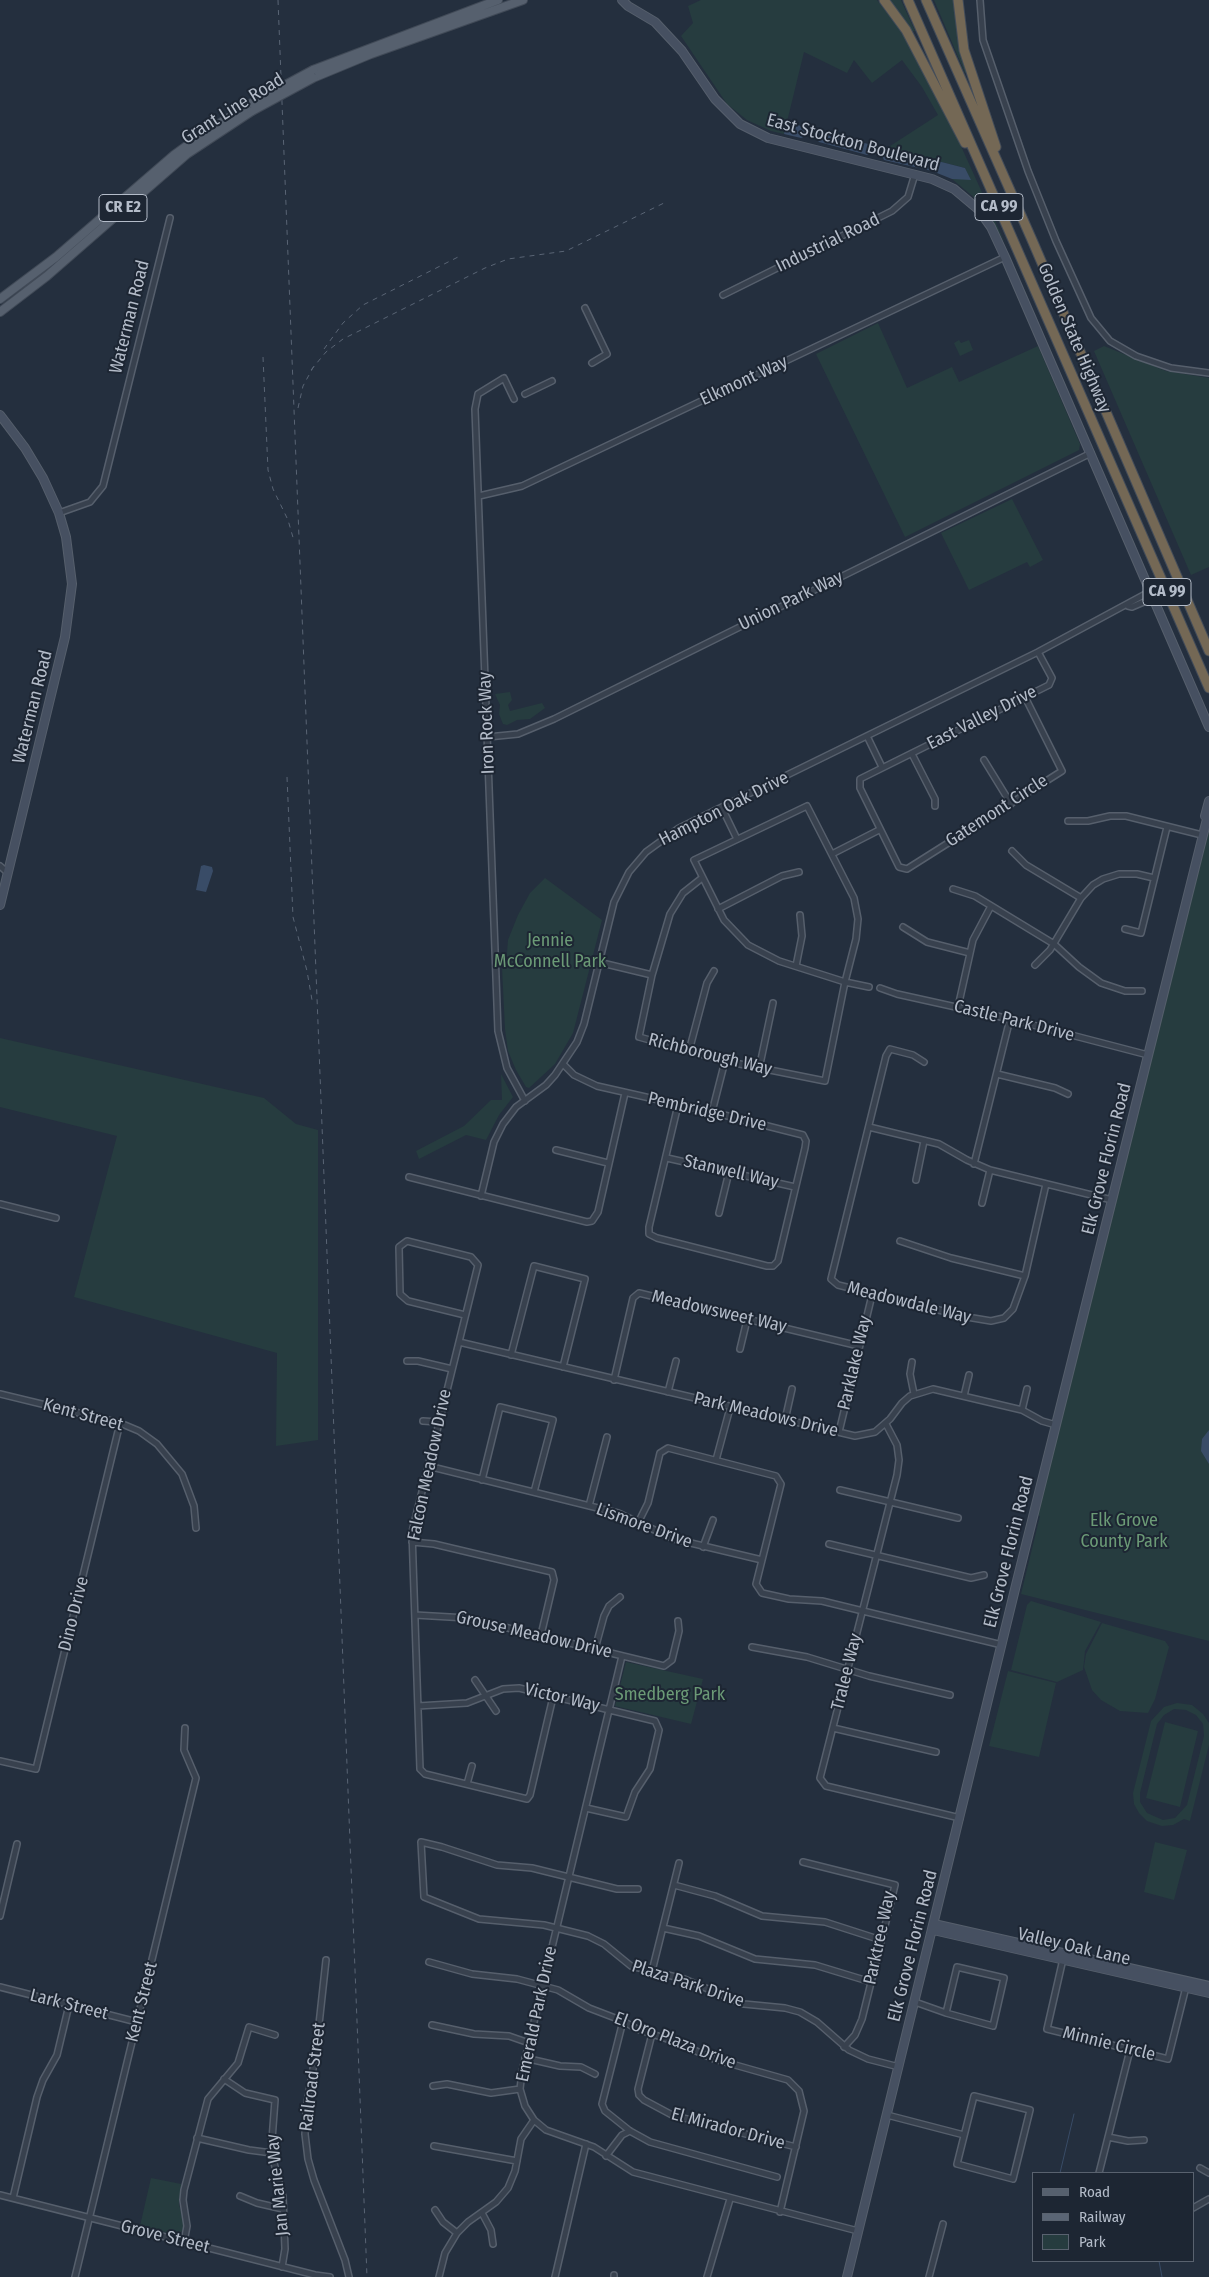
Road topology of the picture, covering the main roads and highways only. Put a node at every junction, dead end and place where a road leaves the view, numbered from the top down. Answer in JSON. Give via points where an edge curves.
{"nodes":[{"id":1,"x":498,"y":0,"type":"edge"},
{"id":2,"x":523,"y":0,"type":"edge"},
{"id":3,"x":622,"y":0,"type":"edge"},
{"id":4,"x":884,"y":0,"type":"edge"},
{"id":5,"x":908,"y":0,"type":"edge"},
{"id":6,"x":926,"y":0,"type":"edge"},
{"id":7,"x":958,"y":0,"type":"edge"},
{"id":8,"x":313,"y":74,"type":"junction"},
{"id":9,"x":252,"y":107,"type":"junction"},
{"id":10,"x":1001,"y":169,"type":"junction"},
{"id":11,"x":999,"y":206,"type":"junction"},
{"id":12,"x":0,"y":299,"type":"edge"},
{"id":13,"x":0,"y":312,"type":"edge"},
{"id":14,"x":0,"y":415,"type":"edge"},
{"id":15,"x":1209,"y":651,"type":"edge"},
{"id":16,"x":1209,"y":688,"type":"edge"},
{"id":17,"x":1209,"y":727,"type":"edge"},
{"id":18,"x":1209,"y":801,"type":"edge"},
{"id":19,"x":1209,"y":811,"type":"edge"},
{"id":20,"x":1202,"y":835,"type":"junction"},
{"id":21,"x":0,"y":905,"type":"edge"},
{"id":22,"x":934,"y":1927,"type":"junction"},
{"id":23,"x":1186,"y":1985,"type":"junction"},
{"id":24,"x":1209,"y":1986,"type":"edge"},
{"id":25,"x":1209,"y":1994,"type":"edge"},
{"id":26,"x":847,"y":2277,"type":"edge"}],
"edges":[{"from":1,"to":8,"type":"main road","name":"Grant Line Road","number":"CR E2"},
{"from":2,"to":8,"type":"main road","name":"Grant Line Road","number":"CR E2"},
{"from":3,"to":17,"type":"main road","name":"East Stockton Boulevard","via":[[655,22],[682,51],[715,99],[740,124],[768,138],[943,183],[972,203],[992,228]]},
{"from":4,"to":11,"type":"highway","via":[[906,30]]},
{"from":5,"to":11,"type":"highway","name":"Golden State Highway","number":"CA 99"},
{"from":6,"to":10,"type":"highway","name":"Golden State Highway","number":"CA 99"},
{"from":7,"to":10,"type":"highway","via":[[964,50]]},
{"from":8,"to":9,"type":"main road","name":"Grant Line Road","number":"CR E2","bridge":true},
{"from":9,"to":12,"type":"main road","name":"Grant Line Road","number":"CR E2","via":[[203,134],[174,155],[56,257]]},
{"from":9,"to":13,"type":"main road","name":"Grant Line Road","number":"CR E2","via":[[187,154],[47,276]]},
{"from":10,"to":15,"type":"highway","name":"Golden State Highway","number":"CA 99"},
{"from":11,"to":16,"type":"highway","name":"Golden State Highway","number":"CA 99"},
{"from":14,"to":21,"type":"main road","name":"Waterman Road","via":[[43,478],[59,513],[70,560],[70,609]]},
{"from":18,"to":20,"type":"main road","name":"Elk Grove Florin Road"},
{"from":19,"to":20,"type":"main road","name":"Elk Grove Florin Road"},
{"from":20,"to":22,"type":"main road","name":"Elk Grove Florin Road"},
{"from":22,"to":23,"type":"main road","name":"Valley Oak Lane"},
{"from":22,"to":26,"type":"main road","name":"Elk Grove Florin Road"},
{"from":23,"to":24,"type":"main road","name":"Valley Oak Lane"},
{"from":23,"to":25,"type":"main road","name":"Valley Oak Lane"}]}
